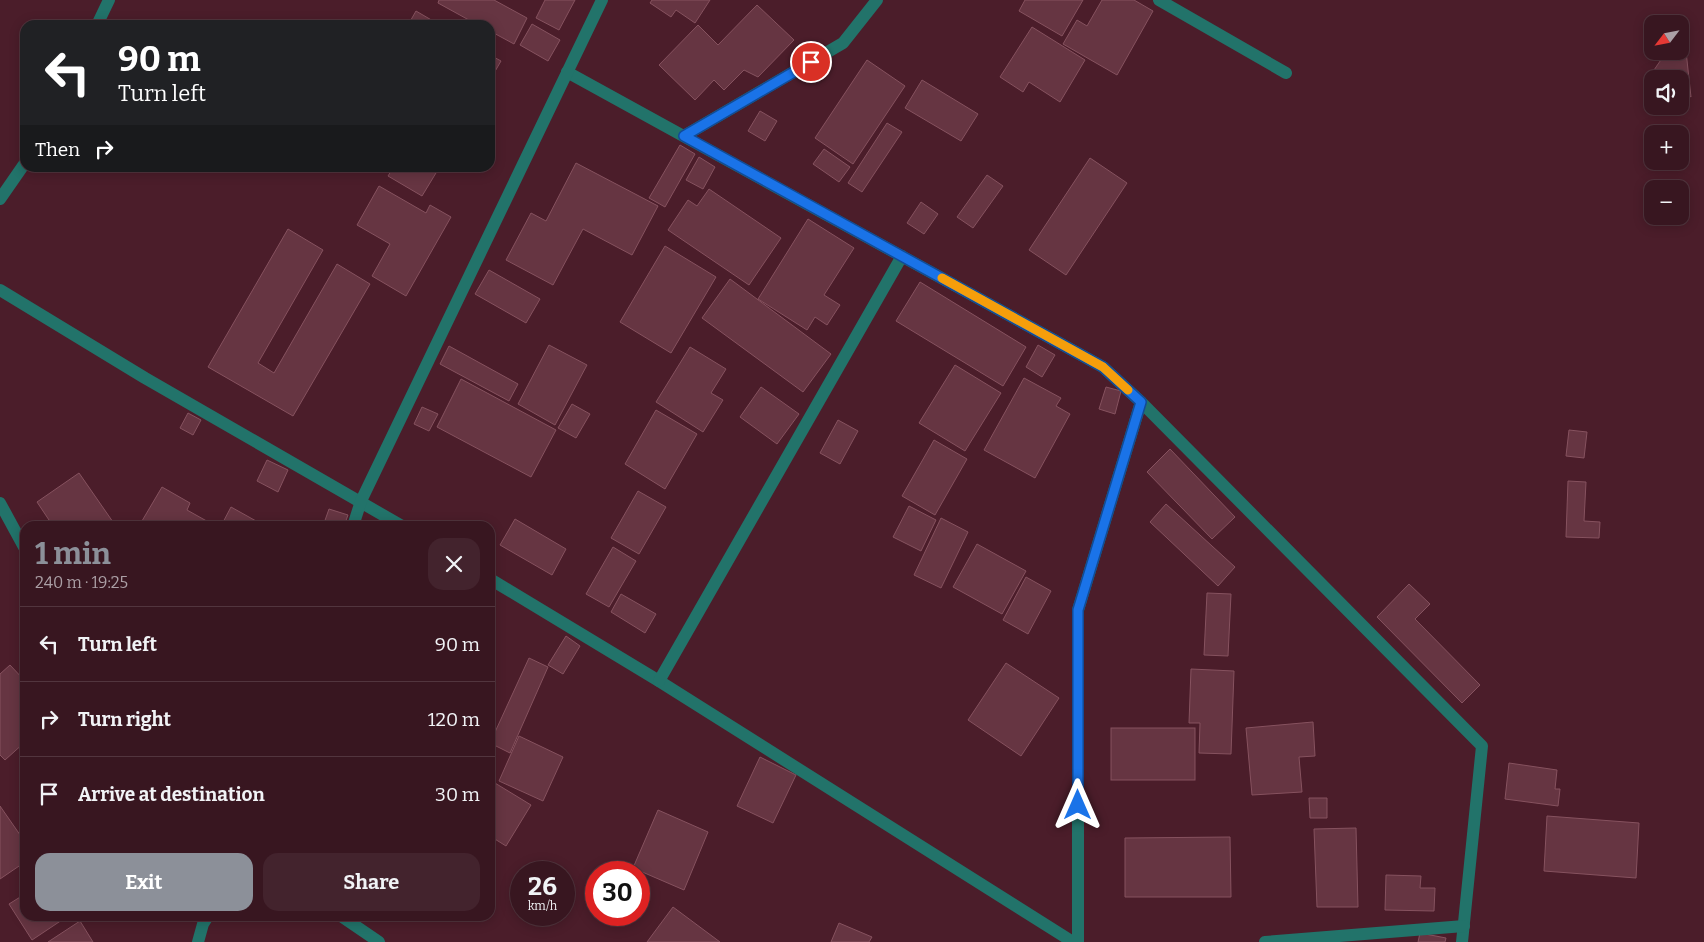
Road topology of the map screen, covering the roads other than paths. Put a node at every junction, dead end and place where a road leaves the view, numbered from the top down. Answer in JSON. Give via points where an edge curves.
{"nodes":[{"id":1,"x":109,"y":0,"type":"edge"},
{"id":2,"x":602,"y":0,"type":"edge"},
{"id":3,"x":877,"y":0,"type":"edge"},
{"id":4,"x":1158,"y":0,"type":"edge"},
{"id":5,"x":99,"y":20,"type":"edge"},
{"id":6,"x":567,"y":72,"type":"junction"},
{"id":7,"x":1286,"y":73,"type":"dead end"},
{"id":8,"x":684,"y":136,"type":"junction"},
{"id":9,"x":20,"y":170,"type":"edge"},
{"id":10,"x":0,"y":199,"type":"edge"},
{"id":11,"x":902,"y":256,"type":"junction"},
{"id":12,"x":0,"y":290,"type":"edge"},
{"id":13,"x":1141,"y":402,"type":"junction"},
{"id":14,"x":361,"y":501,"type":"junction"},
{"id":15,"x":0,"y":503,"type":"edge"},
{"id":16,"x":355,"y":521,"type":"edge"},
{"id":17,"x":394,"y":521,"type":"edge"},
{"id":18,"x":20,"y":540,"type":"edge"},
{"id":19,"x":495,"y":582,"type":"edge"},
{"id":20,"x":659,"y":681,"type":"junction"},
{"id":21,"x":205,"y":921,"type":"edge"},
{"id":22,"x":348,"y":921,"type":"edge"},
{"id":23,"x":1464,"y":926,"type":"junction"},
{"id":24,"x":198,"y":942,"type":"edge"},
{"id":25,"x":379,"y":942,"type":"edge"},
{"id":26,"x":1073,"y":942,"type":"edge"},
{"id":27,"x":1078,"y":942,"type":"edge"},
{"id":28,"x":1265,"y":942,"type":"edge"},
{"id":29,"x":1462,"y":942,"type":"edge"}],
"edges":[{"from":1,"to":5,"type":"street"},
{"from":2,"to":6,"type":"street"},
{"from":3,"to":8,"type":"street","via":[[843,43]]},
{"from":4,"to":7,"type":"street"},
{"from":6,"to":8,"type":"street"},
{"from":6,"to":14,"type":"street"},
{"from":8,"to":11,"type":"street"},
{"from":9,"to":10,"type":"street"},
{"from":11,"to":13,"type":"street","via":[[1103,367]]},
{"from":11,"to":20,"type":"street"},
{"from":12,"to":14,"type":"street","via":[[145,378]]},
{"from":13,"to":23,"type":"street","via":[[1482,746]]},
{"from":13,"to":27,"type":"street","via":[[1078,610]]},
{"from":14,"to":16,"type":"street"},
{"from":14,"to":17,"type":"street"},
{"from":15,"to":18,"type":"street"},
{"from":19,"to":20,"type":"street"},
{"from":20,"to":26,"type":"street"},
{"from":21,"to":24,"type":"street"},
{"from":22,"to":25,"type":"street"},
{"from":23,"to":28,"type":"street"},
{"from":23,"to":29,"type":"street"}]}
